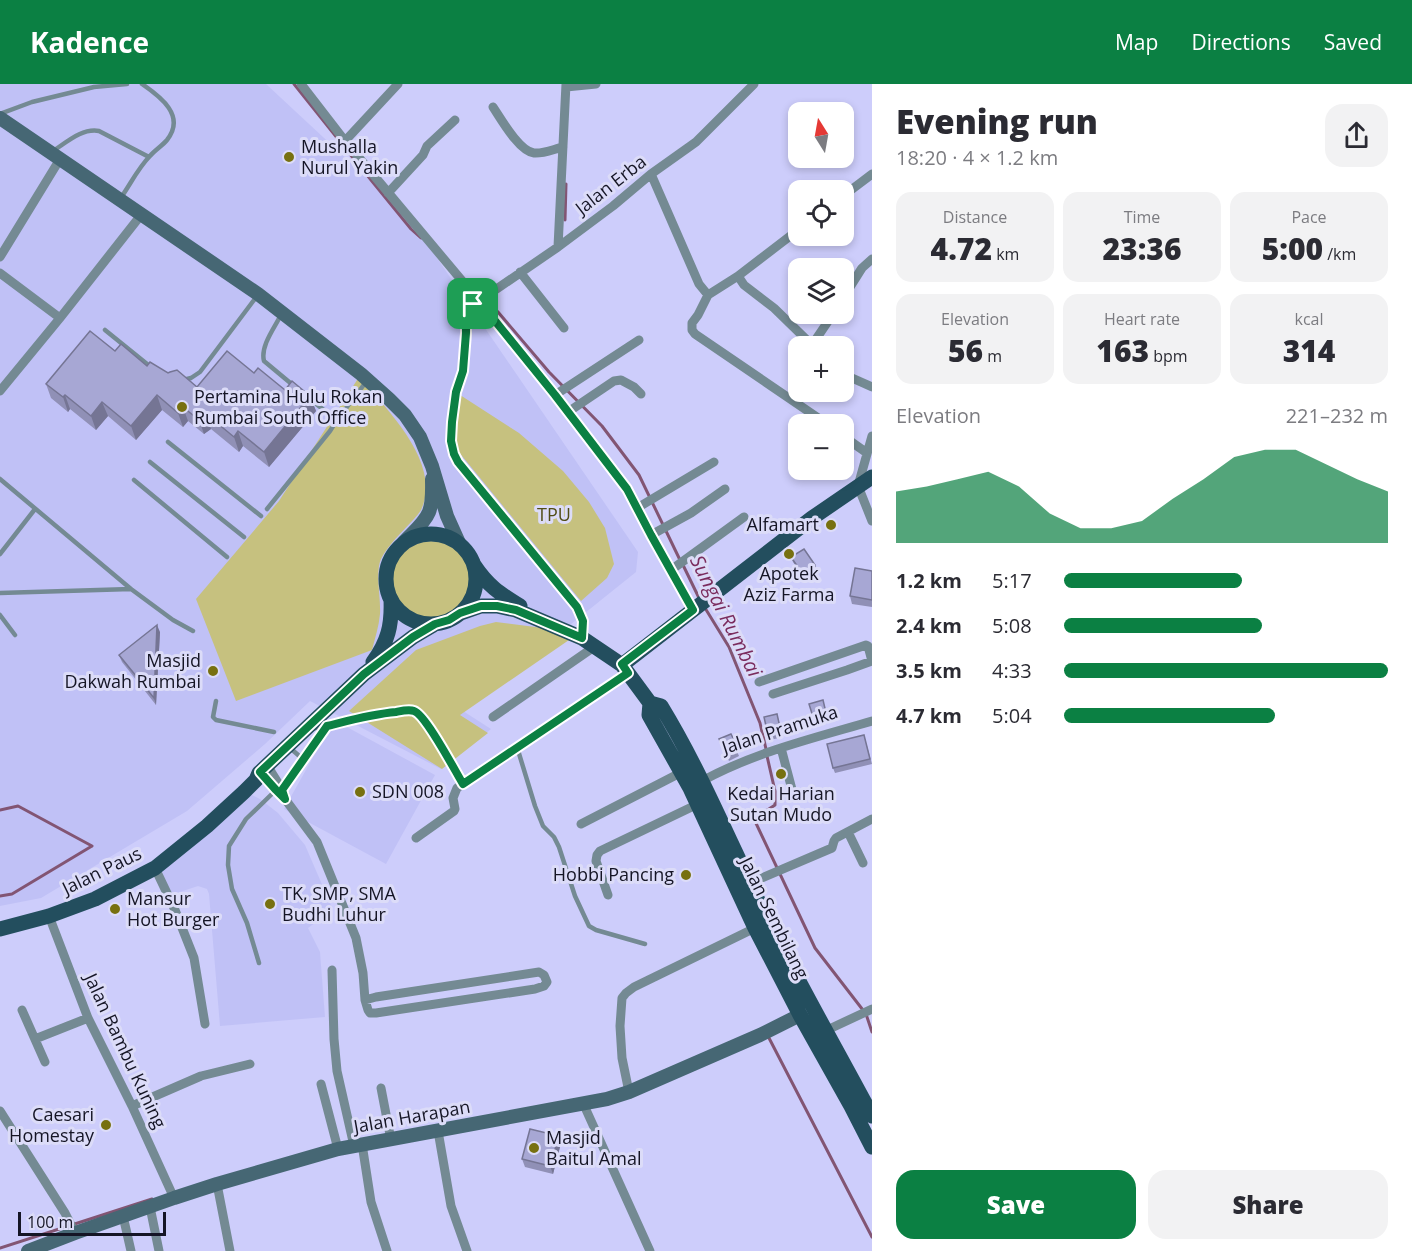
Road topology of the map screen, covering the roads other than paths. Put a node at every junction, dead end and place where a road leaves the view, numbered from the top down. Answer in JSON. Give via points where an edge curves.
{"nodes":[{"id":1,"x":127,"y":84,"type":"edge"},
{"id":2,"x":142,"y":84,"type":"edge"},
{"id":3,"x":301,"y":84,"type":"edge"},
{"id":4,"x":398,"y":84,"type":"edge"},
{"id":5,"x":596,"y":84,"type":"edge"},
{"id":6,"x":754,"y":84,"type":"edge"},
{"id":7,"x":566,"y":86,"type":"edge"},
{"id":8,"x":493,"y":107,"type":"dead end"},
{"id":9,"x":0,"y":116,"type":"edge"},
{"id":10,"x":455,"y":120,"type":"dead end"},
{"id":11,"x":345,"y":141,"type":"junction"},
{"id":12,"x":563,"y":147,"type":"junction"},
{"id":13,"x":56,"y":156,"type":"junction"},
{"id":14,"x":149,"y":157,"type":"junction"},
{"id":15,"x":651,"y":174,"type":"junction"},
{"id":16,"x":872,"y":174,"type":"edge"},
{"id":17,"x":854,"y":188,"type":"edge"},
{"id":18,"x":388,"y":193,"type":"junction"},
{"id":19,"x":120,"y":199,"type":"junction"},
{"id":20,"x":141,"y":215,"type":"junction"},
{"id":21,"x":788,"y":238,"type":"edge"},
{"id":22,"x":558,"y":247,"type":"junction"},
{"id":23,"x":0,"y":257,"type":"edge"},
{"id":24,"x":872,"y":259,"type":"edge"},
{"id":25,"x":520,"y":272,"type":"junction"},
{"id":26,"x":0,"y":273,"type":"edge"},
{"id":27,"x":738,"y":276,"type":"junction"},
{"id":28,"x":854,"y":281,"type":"edge"},
{"id":29,"x":258,"y":294,"type":"junction"},
{"id":30,"x":708,"y":295,"type":"junction"},
{"id":31,"x":479,"y":301,"type":"junction"},
{"id":32,"x":282,"y":313,"type":"junction"},
{"id":33,"x":60,"y":318,"type":"junction"},
{"id":34,"x":564,"y":328,"type":"dead end"},
{"id":35,"x":105,"y":330,"type":"dead end"},
{"id":36,"x":802,"y":336,"type":"edge"},
{"id":37,"x":639,"y":340,"type":"dead end"},
{"id":38,"x":158,"y":372,"type":"edge"},
{"id":39,"x":854,"y":379,"type":"edge"},
{"id":40,"x":367,"y":380,"type":"junction"},
{"id":41,"x":172,"y":382,"type":"edge"},
{"id":42,"x":872,"y":387,"type":"edge"},
{"id":43,"x":296,"y":388,"type":"edge"},
{"id":44,"x":0,"y":391,"type":"edge"},
{"id":45,"x":562,"y":391,"type":"junction"},
{"id":46,"x":304,"y":394,"type":"edge"},
{"id":47,"x":641,"y":394,"type":"dead end"},
{"id":48,"x":576,"y":407,"type":"junction"},
{"id":49,"x":812,"y":414,"type":"edge"},
{"id":50,"x":337,"y":420,"type":"junction"},
{"id":51,"x":872,"y":436,"type":"edge"},
{"id":52,"x":168,"y":442,"type":"dead end"},
{"id":53,"x":854,"y":444,"type":"edge"},
{"id":54,"x":867,"y":453,"type":"junction"},
{"id":55,"x":150,"y":462,"type":"dead end"},
{"id":56,"x":714,"y":462,"type":"dead end"},
{"id":57,"x":432,"y":466,"type":"junction"},
{"id":58,"x":872,"y":477,"type":"edge"},
{"id":59,"x":0,"y":479,"type":"edge"},
{"id":60,"x":134,"y":480,"type":"dead end"},
{"id":61,"x":858,"y":486,"type":"junction"},
{"id":62,"x":725,"y":489,"type":"dead end"},
{"id":63,"x":637,"y":508,"type":"junction"},
{"id":64,"x":36,"y":509,"type":"junction"},
{"id":65,"x":267,"y":509,"type":"dead end"},
{"id":66,"x":261,"y":516,"type":"dead end"},
{"id":67,"x":744,"y":517,"type":"dead end"},
{"id":68,"x":872,"y":521,"type":"edge"},
{"id":69,"x":651,"y":535,"type":"junction"},
{"id":70,"x":244,"y":537,"type":"dead end"},
{"id":71,"x":404,"y":542,"type":"junction"},
{"id":72,"x":460,"y":545,"type":"junction"},
{"id":73,"x":0,"y":554,"type":"edge"},
{"id":74,"x":227,"y":557,"type":"dead end"},
{"id":75,"x":678,"y":565,"type":"junction"},
{"id":76,"x":474,"y":566,"type":"junction"},
{"id":77,"x":131,"y":589,"type":"junction"},
{"id":78,"x":0,"y":593,"type":"edge"},
{"id":79,"x":391,"y":600,"type":"junction"},
{"id":80,"x":693,"y":610,"type":"junction"},
{"id":81,"x":460,"y":613,"type":"junction"},
{"id":82,"x":0,"y":615,"type":"edge"},
{"id":83,"x":546,"y":622,"type":"junction"},
{"id":84,"x":435,"y":624,"type":"junction"},
{"id":85,"x":193,"y":631,"type":"dead end"},
{"id":86,"x":15,"y":635,"type":"dead end"},
{"id":87,"x":588,"y":643,"type":"junction"},
{"id":88,"x":872,"y":661,"type":"edge"},
{"id":89,"x":625,"y":669,"type":"junction"},
{"id":90,"x":364,"y":674,"type":"junction"},
{"id":91,"x":759,"y":682,"type":"dead end"},
{"id":92,"x":773,"y":694,"type":"dead end"},
{"id":93,"x":216,"y":701,"type":"dead end"},
{"id":94,"x":653,"y":708,"type":"junction"},
{"id":95,"x":493,"y":717,"type":"dead end"},
{"id":96,"x":872,"y":721,"type":"edge"},
{"id":97,"x":327,"y":726,"type":"junction"},
{"id":98,"x":305,"y":730,"type":"junction"},
{"id":99,"x":274,"y":732,"type":"dead end"},
{"id":100,"x":288,"y":746,"type":"junction"},
{"id":101,"x":517,"y":747,"type":"junction"},
{"id":102,"x":782,"y":748,"type":"junction"},
{"id":103,"x":304,"y":760,"type":"junction"},
{"id":104,"x":262,"y":770,"type":"junction"},
{"id":105,"x":682,"y":772,"type":"junction"},
{"id":106,"x":702,"y":781,"type":"junction"},
{"id":107,"x":463,"y":784,"type":"junction"},
{"id":108,"x":281,"y":793,"type":"junction"},
{"id":109,"x":794,"y":797,"type":"dead end"},
{"id":110,"x":698,"y":804,"type":"junction"},
{"id":111,"x":872,"y":819,"type":"edge"},
{"id":112,"x":582,"y":824,"type":"dead end"},
{"id":113,"x":848,"y":832,"type":"junction"},
{"id":114,"x":416,"y":838,"type":"dead end"},
{"id":115,"x":863,"y":863,"type":"dead end"},
{"id":116,"x":155,"y":868,"type":"junction"},
{"id":117,"x":750,"y":883,"type":"junction"},
{"id":118,"x":608,"y":895,"type":"dead end"},
{"id":119,"x":49,"y":916,"type":"junction"},
{"id":120,"x":0,"y":920,"type":"edge"},
{"id":121,"x":755,"y":928,"type":"junction"},
{"id":122,"x":0,"y":929,"type":"edge"},
{"id":123,"x":645,"y":944,"type":"dead end"},
{"id":124,"x":259,"y":963,"type":"dead end"},
{"id":125,"x":332,"y":970,"type":"dead end"},
{"id":126,"x":462,"y":984,"type":"junction"},
{"id":127,"x":365,"y":1000,"type":"junction"},
{"id":128,"x":465,"y":1000,"type":"junction"},
{"id":129,"x":22,"y":1010,"type":"dead end"},
{"id":130,"x":867,"y":1011,"type":"edge"},
{"id":131,"x":800,"y":1015,"type":"junction"},
{"id":132,"x":88,"y":1018,"type":"junction"},
{"id":133,"x":205,"y":1024,"type":"dead end"},
{"id":134,"x":825,"y":1030,"type":"junction"},
{"id":135,"x":35,"y":1039,"type":"junction"},
{"id":136,"x":45,"y":1062,"type":"dead end"},
{"id":137,"x":250,"y":1064,"type":"dead end"},
{"id":138,"x":321,"y":1084,"type":"dead end"},
{"id":139,"x":381,"y":1088,"type":"dead end"},
{"id":140,"x":629,"y":1092,"type":"junction"},
{"id":141,"x":868,"y":1098,"type":"edge"},
{"id":142,"x":583,"y":1104,"type":"junction"},
{"id":143,"x":132,"y":1106,"type":"junction"},
{"id":144,"x":0,"y":1111,"type":"edge"},
{"id":145,"x":872,"y":1116,"type":"edge"},
{"id":146,"x":438,"y":1131,"type":"junction"},
{"id":147,"x":391,"y":1140,"type":"junction"},
{"id":148,"x":358,"y":1145,"type":"junction"},
{"id":149,"x":872,"y":1147,"type":"edge"},
{"id":150,"x":338,"y":1149,"type":"junction"},
{"id":151,"x":217,"y":1184,"type":"junction"},
{"id":152,"x":172,"y":1193,"type":"junction"},
{"id":153,"x":150,"y":1207,"type":"junction"},
{"id":154,"x":123,"y":1216,"type":"junction"},
{"id":155,"x":74,"y":1231,"type":"junction"},
{"id":156,"x":28,"y":1251,"type":"edge"},
{"id":157,"x":131,"y":1251,"type":"edge"},
{"id":158,"x":159,"y":1251,"type":"edge"},
{"id":159,"x":230,"y":1251,"type":"edge"},
{"id":160,"x":387,"y":1251,"type":"edge"},
{"id":161,"x":467,"y":1251,"type":"edge"},
{"id":162,"x":650,"y":1251,"type":"edge"}],
"edges":[{"from":1,"to":9,"type":"lane","via":[[94,87],[32,102]]},
{"from":2,"to":14,"type":"lane","via":[[173,113],[174,126],[167,140]]},
{"from":3,"to":11,"type":"street"},
{"from":4,"to":11,"type":"street"},
{"from":5,"to":7,"type":"street"},
{"from":6,"to":15,"type":"street","name":"Jalan Erba","via":[[696,142]]},
{"from":7,"to":12,"type":"street"},
{"from":8,"to":12,"type":"street","via":[[528,151]]},
{"from":9,"to":13,"type":"street"},
{"from":10,"to":18,"type":"street","via":[[427,146]]},
{"from":11,"to":18,"type":"street"},
{"from":12,"to":22,"type":"street"},
{"from":13,"to":14,"type":"lane","via":[[82,132],[91,129]]},
{"from":13,"to":19,"type":"street"},
{"from":13,"to":23,"type":"street"},
{"from":14,"to":19,"type":"lane"},
{"from":15,"to":22,"type":"street","name":"Jalan Erba"},
{"from":15,"to":30,"type":"street","via":[[699,284]]},
{"from":16,"to":17,"type":"street"},
{"from":18,"to":31,"type":"street"},
{"from":19,"to":20,"type":"street"},
{"from":20,"to":29,"type":"street"},
{"from":20,"to":33,"type":"street"},
{"from":21,"to":27,"type":"street"},
{"from":22,"to":25,"type":"street","name":"Jalan Erba"},
{"from":24,"to":28,"type":"street"},
{"from":25,"to":31,"type":"street","name":"Jalan Erba"},
{"from":25,"to":34,"type":"street"},
{"from":26,"to":33,"type":"street"},
{"from":27,"to":30,"type":"street"},
{"from":27,"to":36,"type":"street"},
{"from":29,"to":32,"type":"street"},
{"from":29,"to":41,"type":"lane","via":[[200,372]]},
{"from":30,"to":49,"type":"street","via":[[692,323],[695,334]]},
{"from":31,"to":45,"type":"street"},
{"from":31,"to":87,"type":"lane","via":[[466,314],[463,371],[452,422],[454,454],[577,607]]},
{"from":32,"to":40,"type":"street"},
{"from":32,"to":43,"type":"lane","via":[[263,356]]},
{"from":33,"to":44,"type":"street"},
{"from":35,"to":38,"type":"lane"},
{"from":37,"to":45,"type":"street"},
{"from":39,"to":42,"type":"street"},
{"from":40,"to":50,"type":"lane"},
{"from":40,"to":57,"type":"street","via":[[405,415]]},
{"from":45,"to":48,"type":"street"},
{"from":46,"to":50,"type":"lane"},
{"from":47,"to":48,"type":"street","via":[[621,380],[614,381]]},
{"from":48,"to":63,"type":"street"},
{"from":50,"to":65,"type":"lane"},
{"from":51,"to":54,"type":"street"},
{"from":52,"to":66,"type":"lane"},
{"from":53,"to":54,"type":"street"},
{"from":54,"to":61,"type":"street"},
{"from":55,"to":70,"type":"lane"},
{"from":56,"to":63,"type":"street"},
{"from":57,"to":71,"type":"street","via":[[429,512]]},
{"from":57,"to":72,"type":"street"},
{"from":58,"to":61,"type":"main road"},
{"from":59,"to":64,"type":"lane"},
{"from":60,"to":74,"type":"lane"},
{"from":61,"to":68,"type":"street"},
{"from":61,"to":80,"type":"main road"},
{"from":62,"to":69,"type":"street"},
{"from":63,"to":69,"type":"street"},
{"from":64,"to":73,"type":"lane"},
{"from":64,"to":77,"type":"lane"},
{"from":67,"to":75,"type":"street"},
{"from":69,"to":75,"type":"street"},
{"from":71,"to":72,"type":"main road","via":[[437,534]]},
{"from":71,"to":79,"type":"main road","via":[[387,568]]},
{"from":72,"to":76,"type":"main road"},
{"from":75,"to":80,"type":"street"},
{"from":76,"to":81,"type":"main road","via":[[474,590]]},
{"from":76,"to":83,"type":"main road","name":"Jalan Sembilang","via":[[497,592]]},
{"from":77,"to":78,"type":"lane"},
{"from":77,"to":85,"type":"lane"},
{"from":79,"to":84,"type":"main road","via":[[408,618]]},
{"from":79,"to":90,"type":"main road","name":"Jalan Paus","via":[[388,635]]},
{"from":80,"to":89,"type":"main road"},
{"from":81,"to":83,"type":"main road","name":"Jalan Sembilang","via":[[497,606]]},
{"from":81,"to":84,"type":"main road"},
{"from":82,"to":86,"type":"lane"},
{"from":83,"to":87,"type":"main road","name":"Jalan Sembilang"},
{"from":84,"to":90,"type":"main road","name":"Jalan Paus"},
{"from":87,"to":89,"type":"main road","name":"Jalan Sembilang"},
{"from":87,"to":95,"type":"street"},
{"from":88,"to":91,"type":"street","via":[[866,645]]},
{"from":88,"to":92,"type":"street"},
{"from":89,"to":94,"type":"main road","name":"Jalan Sembilang"},
{"from":89,"to":101,"type":"street"},
{"from":90,"to":98,"type":"main road","name":"Jalan Paus"},
{"from":93,"to":99,"type":"lane","via":[[216,720]]},
{"from":94,"to":105,"type":"main road","name":"Jalan Sembilang"},
{"from":94,"to":106,"type":"main road","name":"Jalan Sembilang","via":[[678,734]]},
{"from":96,"to":102,"type":"street","name":"Jalan Pramuka"},
{"from":97,"to":98,"type":"lane"},
{"from":97,"to":103,"type":"lane"},
{"from":97,"to":107,"type":"lane","via":[[372,714],[415,711],[432,731]]},
{"from":98,"to":100,"type":"main road","name":"Jalan Paus"},
{"from":100,"to":103,"type":"lane"},
{"from":100,"to":104,"type":"main road","name":"Jalan Paus"},
{"from":101,"to":107,"type":"street"},
{"from":101,"to":123,"type":"lane","via":[[543,826],[562,852],[589,926]]},
{"from":102,"to":106,"type":"street","name":"Jalan Pramuka"},
{"from":102,"to":109,"type":"street"},
{"from":103,"to":108,"type":"lane"},
{"from":104,"to":108,"type":"street"},
{"from":104,"to":116,"type":"main road","name":"Jalan Paus","via":[[207,826]]},
{"from":104,"to":120,"type":"main road","name":"Jalan Paus","via":[[250,775],[151,858],[120,878],[92,891]]},
{"from":105,"to":110,"type":"main road","name":"Jalan Sembilang"},
{"from":105,"to":112,"type":"street"},
{"from":106,"to":117,"type":"main road","name":"Jalan Sembilang"},
{"from":107,"to":114,"type":"street","via":[[454,794],[454,811]]},
{"from":108,"to":124,"type":"lane","via":[[246,819],[229,846],[232,889]]},
{"from":108,"to":127,"type":"street","via":[[317,842],[356,938]]},
{"from":110,"to":118,"type":"street","via":[[600,851],[596,861]]},
{"from":110,"to":121,"type":"main road","name":"Jalan Sembilang"},
{"from":111,"to":113,"type":"street"},
{"from":113,"to":115,"type":"street"},
{"from":113,"to":117,"type":"street","via":[[834,841],[832,848]]},
{"from":116,"to":119,"type":"main road","name":"Jalan Paus","via":[[95,899]]},
{"from":116,"to":133,"type":"street","via":[[194,958]]},
{"from":117,"to":134,"type":"main road","name":"Jalan Sembilang"},
{"from":119,"to":122,"type":"main road","name":"Jalan Paus"},
{"from":119,"to":132,"type":"street","name":"Jalan Bambu Kuning"},
{"from":121,"to":131,"type":"main road","name":"Jalan Sembilang"},
{"from":121,"to":140,"type":"street","via":[[634,987],[622,998],[622,1058]]},
{"from":125,"to":148,"type":"street","via":[[338,1071]]},
{"from":126,"to":127,"type":"street"},
{"from":126,"to":128,"type":"street"},
{"from":126,"to":128,"type":"street","via":[[538,972],[547,982],[535,988]]},
{"from":127,"to":128,"type":"street","via":[[368,1010],[376,1013]]},
{"from":129,"to":135,"type":"street"},
{"from":130,"to":134,"type":"street"},
{"from":131,"to":140,"type":"street","name":"Jalan Harapan"},
{"from":131,"to":149,"type":"main road","name":"Jalan Sembilang"},
{"from":132,"to":135,"type":"street"},
{"from":132,"to":143,"type":"street","name":"Jalan Bambu Kuning"},
{"from":134,"to":141,"type":"main road","name":"Jalan Sembilang"},
{"from":135,"to":136,"type":"street"},
{"from":137,"to":143,"type":"street","via":[[201,1076]]},
{"from":138,"to":150,"type":"street"},
{"from":139,"to":147,"type":"street"},
{"from":140,"to":142,"type":"street","name":"Jalan Harapan"},
{"from":141,"to":145,"type":"main road","name":"Jalan Sembilang"},
{"from":142,"to":146,"type":"street","name":"Jalan Harapan"},
{"from":142,"to":162,"type":"street"},
{"from":143,"to":152,"type":"street","name":"Jalan Bambu Kuning"},
{"from":144,"to":155,"type":"street"},
{"from":146,"to":147,"type":"street","name":"Jalan Harapan"},
{"from":146,"to":161,"type":"street","via":[[451,1206]]},
{"from":147,"to":148,"type":"street","name":"Jalan Harapan"},
{"from":148,"to":150,"type":"street","name":"Jalan Harapan"},
{"from":148,"to":160,"type":"street"},
{"from":150,"to":151,"type":"street","name":"Jalan Harapan"},
{"from":151,"to":152,"type":"street","name":"Jalan Harapan"},
{"from":151,"to":159,"type":"street"},
{"from":152,"to":153,"type":"street","name":"Jalan Harapan"},
{"from":153,"to":154,"type":"street","name":"Jalan Harapan"},
{"from":153,"to":158,"type":"street"},
{"from":154,"to":155,"type":"street","name":"Jalan Harapan"},
{"from":154,"to":157,"type":"street"},
{"from":155,"to":156,"type":"street","name":"Jalan Harapan"}]}
